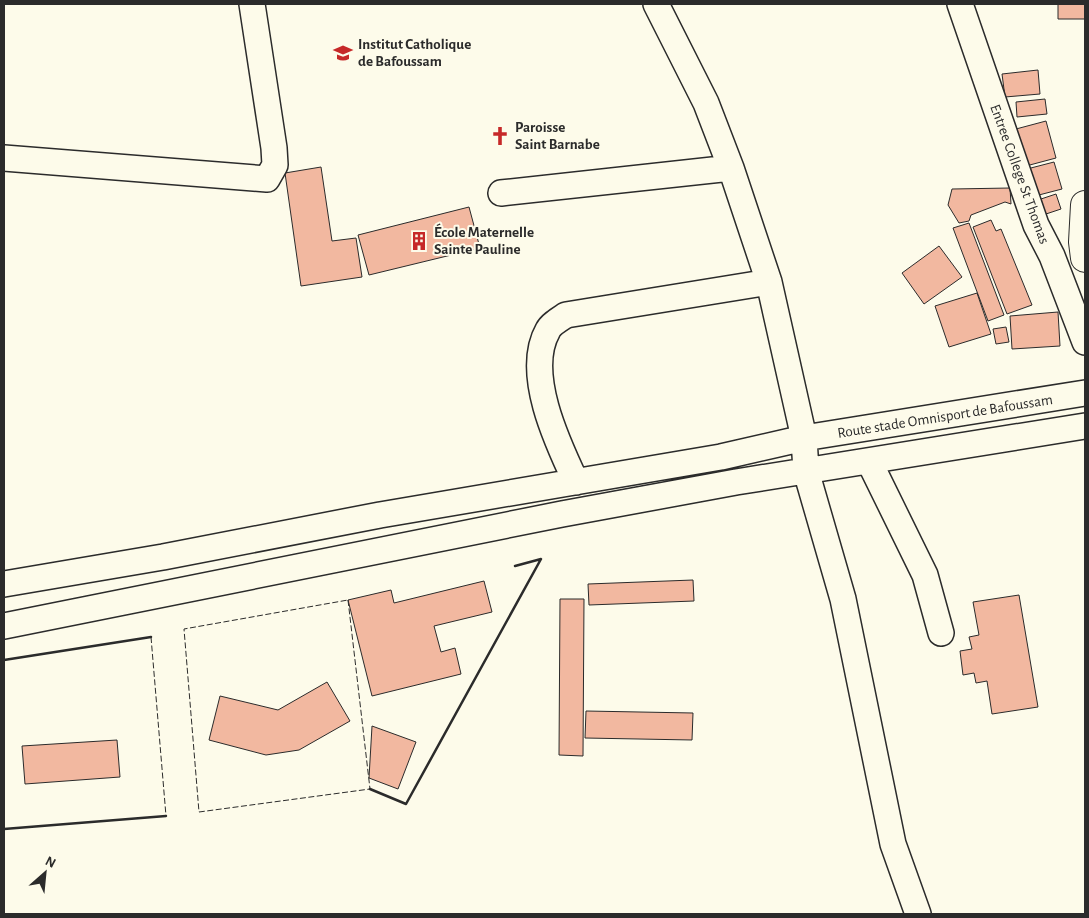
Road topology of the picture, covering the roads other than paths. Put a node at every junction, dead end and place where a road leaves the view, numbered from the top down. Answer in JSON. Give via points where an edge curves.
{"nodes":[{"id":1,"x":252,"y":4,"type":"edge"},
{"id":2,"x":656,"y":4,"type":"edge"},
{"id":3,"x":960,"y":4,"type":"edge"},
{"id":4,"x":4,"y":158,"type":"edge"},
{"id":5,"x":731,"y":168,"type":"junction"},
{"id":6,"x":501,"y":193,"type":"dead end"},
{"id":7,"x":1085,"y":206,"type":"edge"},
{"id":8,"x":1085,"y":258,"type":"edge"},
{"id":9,"x":769,"y":282,"type":"junction"},
{"id":10,"x":1085,"y":342,"type":"edge"},
{"id":11,"x":1085,"y":393,"type":"edge"},
{"id":12,"x":1085,"y":426,"type":"edge"},
{"id":13,"x":804,"y":438,"type":"junction"},
{"id":14,"x":869,"y":461,"type":"junction"},
{"id":15,"x":806,"y":471,"type":"junction"},
{"id":16,"x":576,"y":482,"type":"junction"},
{"id":17,"x":4,"y":584,"type":"edge"},
{"id":18,"x":4,"y":626,"type":"edge"},
{"id":19,"x":941,"y":633,"type":"dead end"},
{"id":20,"x":918,"y":914,"type":"edge"}],
"edges":[{"from":1,"to":4,"type":"street","via":[[274,148],[275,166],[267,179]]},
{"from":2,"to":5,"type":"street","via":[[706,104]]},
{"from":3,"to":10,"type":"street","name":"Entree College St Thomas","via":[[1036,225],[1052,256]]},
{"from":5,"to":6,"type":"street"},
{"from":5,"to":9,"type":"street"},
{"from":7,"to":8,"type":"main road"},
{"from":9,"to":13,"type":"street"},
{"from":9,"to":16,"type":"street","via":[[566,315],[549,328],[540,347],[542,393],[560,448]]},
{"from":11,"to":13,"type":"street","name":"Route stade Omnisport de Bafoussam"},
{"from":12,"to":14,"type":"street"},
{"from":13,"to":15,"type":"street"},
{"from":13,"to":16,"type":"street","name":"Route stade Omnisport de Bafoussam","via":[[721,457]]},
{"from":14,"to":15,"type":"street"},
{"from":14,"to":19,"type":"street","via":[[926,575]]},
{"from":15,"to":18,"type":"street","via":[[562,514]]},
{"from":15,"to":20,"type":"street","via":[[843,599],[893,844]]},
{"from":16,"to":17,"type":"street","name":"Route stade Omnisport de Bafoussam"}]}
